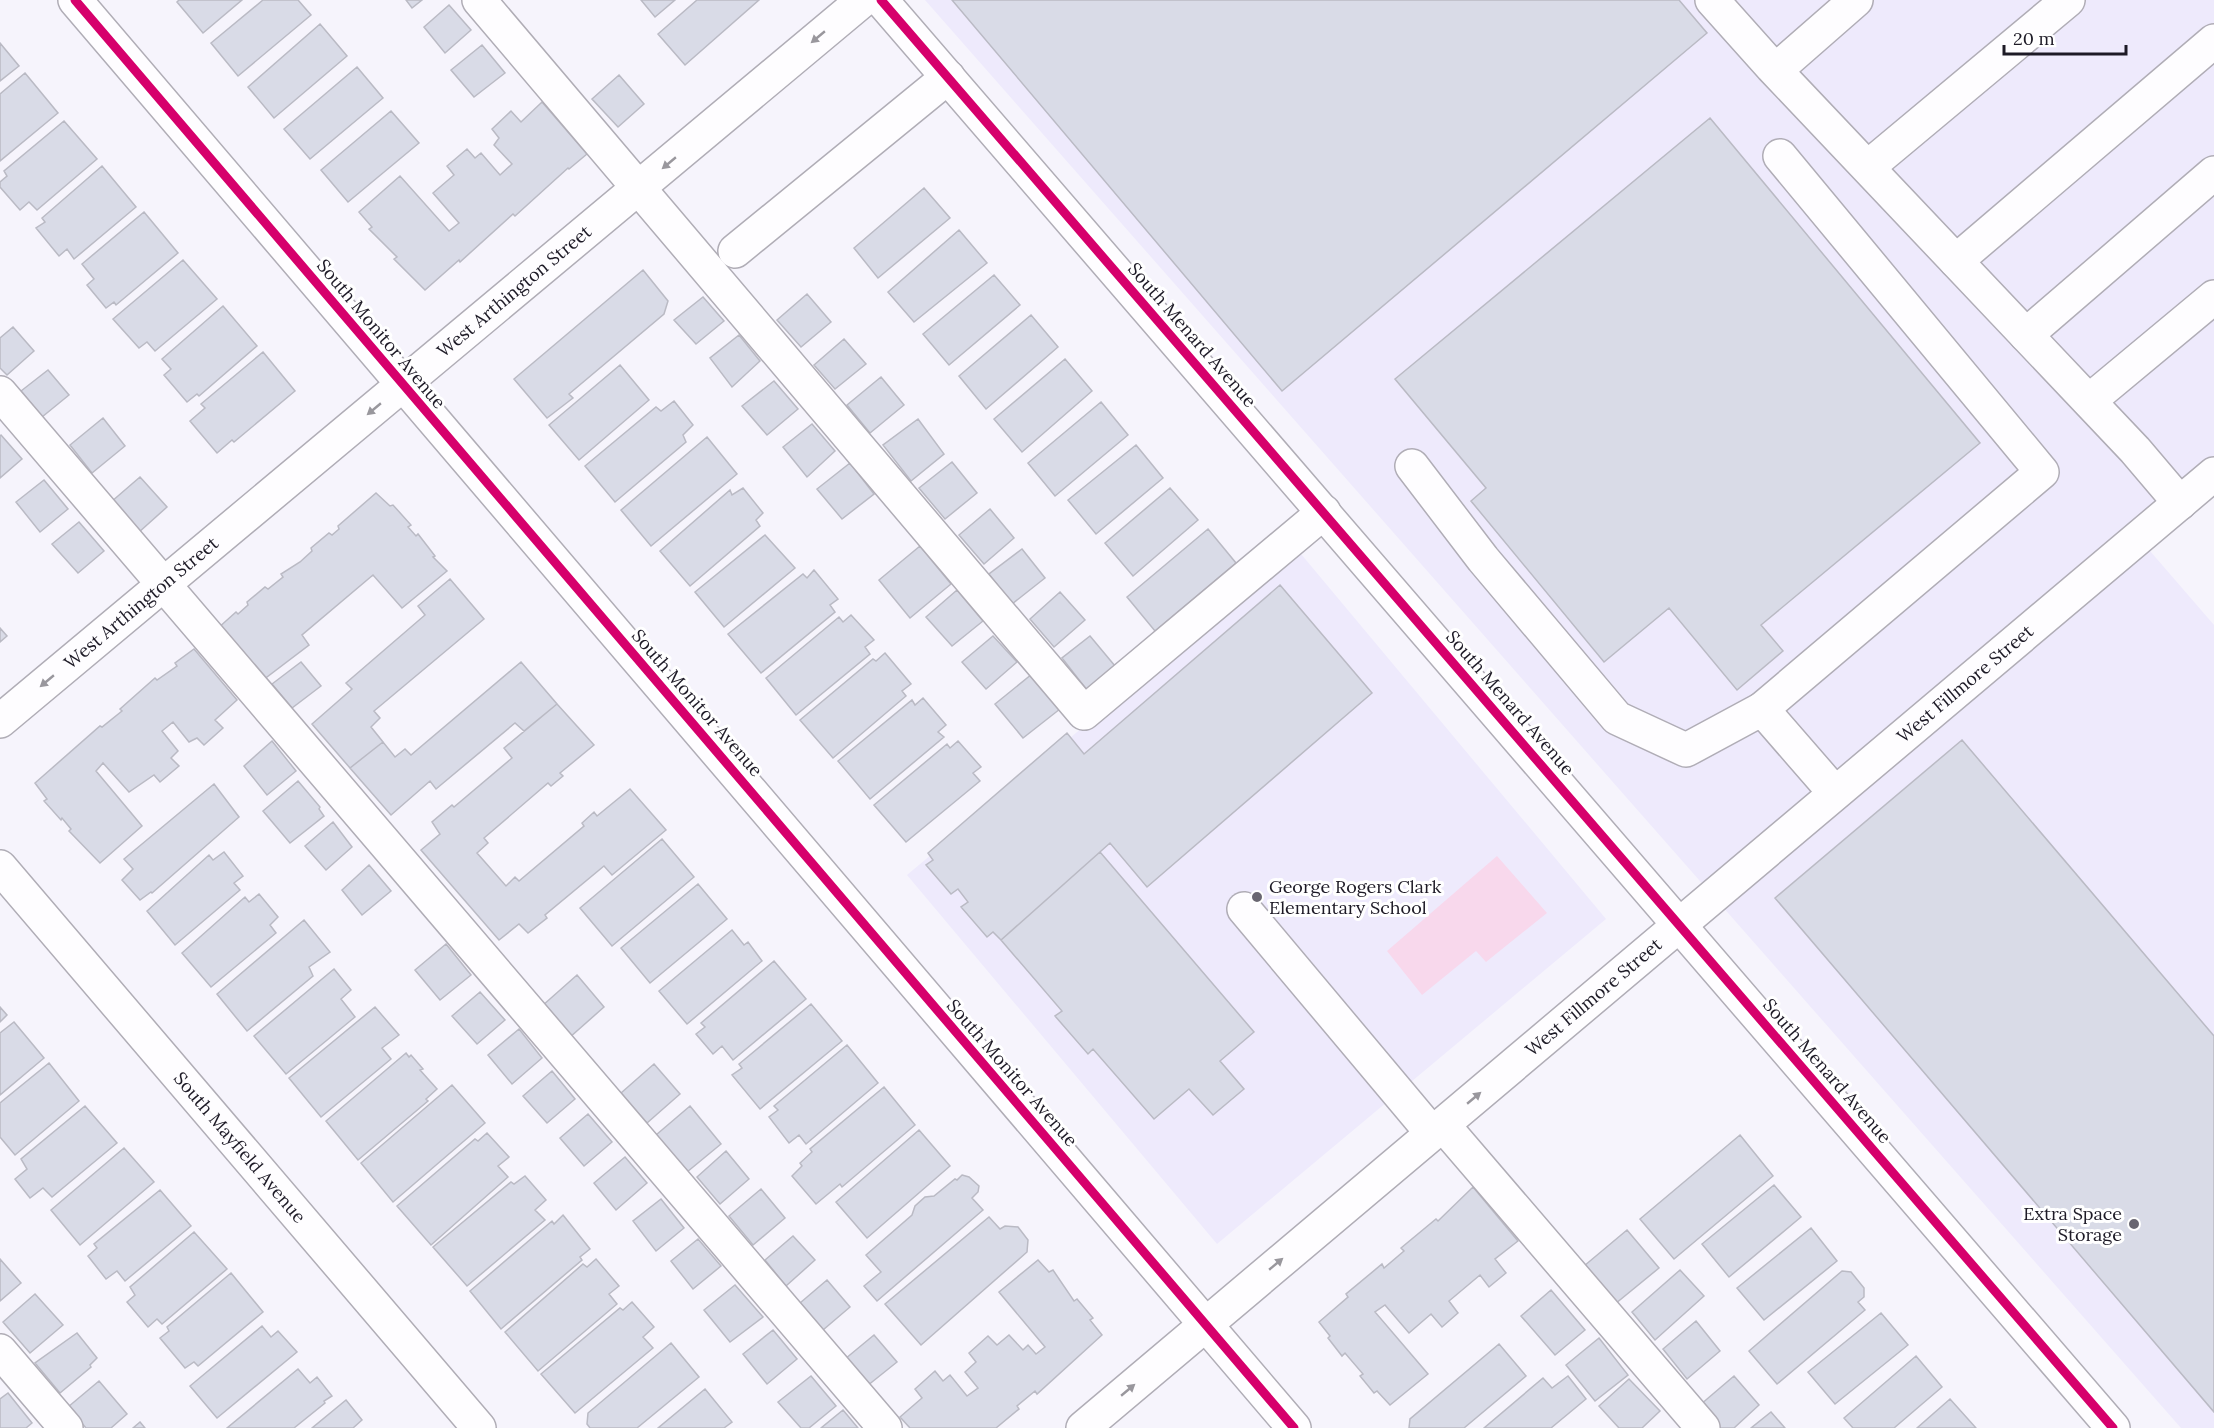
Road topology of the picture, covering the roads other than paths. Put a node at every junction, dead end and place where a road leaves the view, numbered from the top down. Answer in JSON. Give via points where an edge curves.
{"nodes":[{"id":1,"x":75,"y":0,"type":"edge"},
{"id":2,"x":479,"y":0,"type":"edge"},
{"id":3,"x":863,"y":0,"type":"edge"},
{"id":4,"x":881,"y":0,"type":"edge"},
{"id":5,"x":1712,"y":0,"type":"edge"},
{"id":6,"x":1856,"y":0,"type":"edge"},
{"id":7,"x":2068,"y":0,"type":"edge"},
{"id":8,"x":2214,"y":41,"type":"edge"},
{"id":9,"x":1776,"y":70,"type":"junction"},
{"id":10,"x":948,"y":77,"type":"junction"},
{"id":11,"x":1780,"y":156,"type":"dead end"},
{"id":12,"x":1868,"y":167,"type":"junction"},
{"id":13,"x":2214,"y":173,"type":"edge"},
{"id":14,"x":639,"y":187,"type":"junction"},
{"id":15,"x":735,"y":251,"type":"dead end"},
{"id":16,"x":1956,"y":261,"type":"junction"},
{"id":17,"x":2214,"y":297,"type":"edge"},
{"id":18,"x":2026,"y":335,"type":"junction"},
{"id":19,"x":403,"y":385,"type":"junction"},
{"id":20,"x":0,"y":393,"type":"edge"},
{"id":21,"x":2088,"y":401,"type":"junction"},
{"id":22,"x":1412,"y":466,"type":"dead end"},
{"id":23,"x":2214,"y":474,"type":"edge"},
{"id":24,"x":2180,"y":503,"type":"junction"},
{"id":25,"x":1324,"y":512,"type":"junction"},
{"id":26,"x":163,"y":585,"type":"junction"},
{"id":27,"x":1762,"y":709,"type":"junction"},
{"id":28,"x":0,"y":721,"type":"edge"},
{"id":29,"x":1835,"y":793,"type":"junction"},
{"id":30,"x":0,"y":867,"type":"edge"},
{"id":31,"x":1244,"y":909,"type":"dead end"},
{"id":32,"x":1679,"y":924,"type":"junction"},
{"id":33,"x":1437,"y":1129,"type":"junction"},
{"id":34,"x":1205,"y":1324,"type":"junction"},
{"id":35,"x":0,"y":1351,"type":"edge"},
{"id":36,"x":66,"y":1428,"type":"edge"},
{"id":37,"x":478,"y":1428,"type":"edge"},
{"id":38,"x":885,"y":1428,"type":"edge"},
{"id":39,"x":1083,"y":1428,"type":"edge"},
{"id":40,"x":1294,"y":1428,"type":"edge"},
{"id":41,"x":1703,"y":1428,"type":"edge"},
{"id":42,"x":2114,"y":1428,"type":"edge"}],
"edges":[{"from":1,"to":19,"type":"street","name":"South Monitor Avenue"},
{"from":2,"to":14,"type":"street"},
{"from":3,"to":14,"type":"street","name":"West Arthington Street","one_way":true},
{"from":4,"to":10,"type":"street","name":"South Menard Avenue"},
{"from":5,"to":9,"type":"street"},
{"from":6,"to":9,"type":"street"},
{"from":7,"to":12,"type":"street"},
{"from":8,"to":16,"type":"street"},
{"from":9,"to":12,"type":"street"},
{"from":10,"to":15,"type":"street"},
{"from":10,"to":25,"type":"street","name":"South Menard Avenue"},
{"from":11,"to":27,"type":"street","via":[[2042,472]]},
{"from":12,"to":16,"type":"street"},
{"from":13,"to":18,"type":"street"},
{"from":14,"to":19,"type":"street","name":"West Arthington Street"},
{"from":14,"to":25,"type":"street","via":[[1084,713]]},
{"from":16,"to":18,"type":"street"},
{"from":17,"to":21,"type":"street"},
{"from":18,"to":21,"type":"street"},
{"from":19,"to":26,"type":"street","name":"West Arthington Street","one_way":true},
{"from":19,"to":34,"type":"street","name":"South Monitor Avenue"},
{"from":20,"to":26,"type":"street"},
{"from":21,"to":24,"type":"street"},
{"from":22,"to":27,"type":"street","via":[[1483,559],[1617,718],[1686,750]]},
{"from":23,"to":24,"type":"street","name":"West Fillmore Street"},
{"from":24,"to":29,"type":"street","name":"West Fillmore Street"},
{"from":25,"to":32,"type":"street","name":"South Menard Avenue"},
{"from":26,"to":28,"type":"street","name":"West Arthington Street","one_way":true},
{"from":26,"to":38,"type":"street"},
{"from":27,"to":29,"type":"street"},
{"from":29,"to":32,"type":"street","name":"West Fillmore Street"},
{"from":30,"to":37,"type":"street","name":"South Mayfield Avenue"},
{"from":31,"to":33,"type":"street"},
{"from":33,"to":32,"type":"street","name":"West Fillmore Street","one_way":true},
{"from":32,"to":42,"type":"street","name":"South Menard Avenue"},
{"from":34,"to":33,"type":"street","name":"West Fillmore Street","one_way":true},
{"from":33,"to":41,"type":"street"},
{"from":39,"to":34,"type":"street","name":"West Fillmore Street","one_way":true},
{"from":34,"to":40,"type":"street","name":"South Monitor Avenue"},
{"from":35,"to":36,"type":"street"}]}
